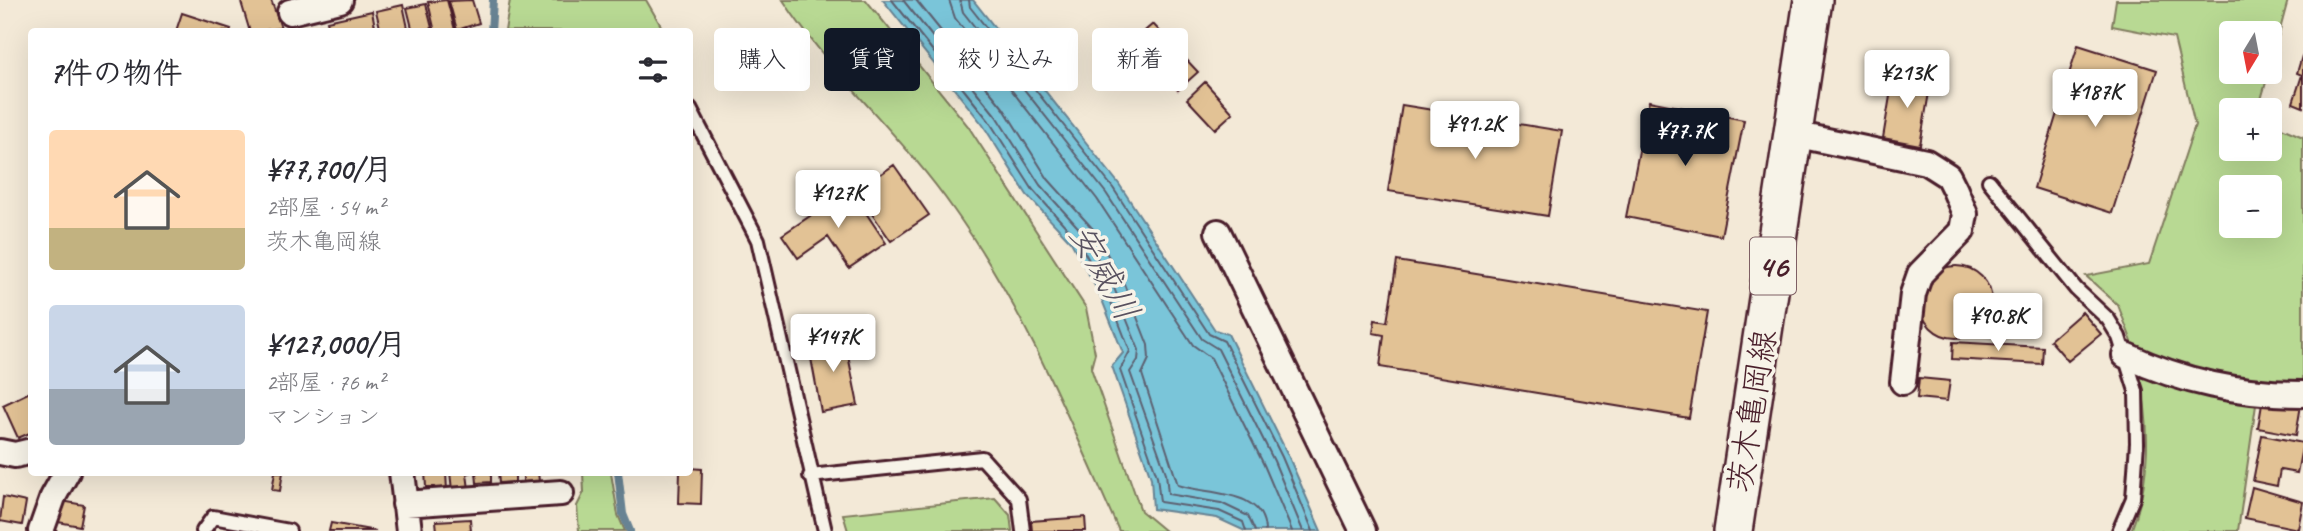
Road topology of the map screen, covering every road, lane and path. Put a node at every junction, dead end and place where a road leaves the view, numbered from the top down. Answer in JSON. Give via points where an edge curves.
{"nodes":[{"id":1,"x":340,"y":0,"type":"edge"},
{"id":2,"x":1813,"y":0,"type":"edge"},
{"id":3,"x":290,"y":14,"type":"edge"},
{"id":4,"x":693,"y":115,"type":"edge"},
{"id":5,"x":1794,"y":134,"type":"junction"},
{"id":6,"x":1989,"y":181,"type":"dead end"},
{"id":7,"x":1218,"y":232,"type":"dead end"},
{"id":8,"x":2125,"y":355,"type":"junction"},
{"id":9,"x":1903,"y":382,"type":"dead end"},
{"id":10,"x":2303,"y":394,"type":"edge"},
{"id":11,"x":0,"y":452,"type":"edge"},
{"id":12,"x":28,"y":452,"type":"edge"},
{"id":13,"x":65,"y":476,"type":"edge"},
{"id":14,"x":402,"y":476,"type":"edge"},
{"id":15,"x":810,"y":476,"type":"junction"},
{"id":16,"x":561,"y":494,"type":"dead end"},
{"id":17,"x":405,"y":504,"type":"junction"},
{"id":18,"x":41,"y":531,"type":"edge"},
{"id":19,"x":203,"y":531,"type":"edge"},
{"id":20,"x":289,"y":531,"type":"edge"},
{"id":21,"x":409,"y":531,"type":"edge"},
{"id":22,"x":825,"y":531,"type":"edge"},
{"id":23,"x":1023,"y":531,"type":"edge"},
{"id":24,"x":1363,"y":531,"type":"edge"},
{"id":25,"x":1732,"y":531,"type":"edge"},
{"id":26,"x":2119,"y":531,"type":"edge"}],
"edges":[{"from":1,"to":3,"type":"street"},
{"from":2,"to":5,"type":"main road","name":"茨木亀岡線","number":"46"},
{"from":4,"to":15,"type":"lane","via":[[758,240]]},
{"from":5,"to":9,"type":"street","via":[[1926,162],[1948,176],[1955,190],[1965,214],[1962,231],[1920,274],[1913,294]]},
{"from":5,"to":25,"type":"main road","name":"茨木亀岡線","number":"46"},
{"from":6,"to":8,"type":"lane","via":[[2076,289],[2108,318]]},
{"from":7,"to":24,"type":"street"},
{"from":8,"to":10,"type":"street","via":[[2209,386],[2257,394]]},
{"from":8,"to":26,"type":"lane","via":[[2136,391],[2137,443],[2133,498]]},
{"from":11,"to":12,"type":"street"},
{"from":13,"to":18,"type":"street"},
{"from":14,"to":17,"type":"street"},
{"from":15,"to":22,"type":"lane"},
{"from":15,"to":23,"type":"lane","via":[[982,458],[1019,499]]},
{"from":16,"to":17,"type":"street"},
{"from":17,"to":21,"type":"street"},
{"from":19,"to":20,"type":"lane","via":[[213,517]]}]}
